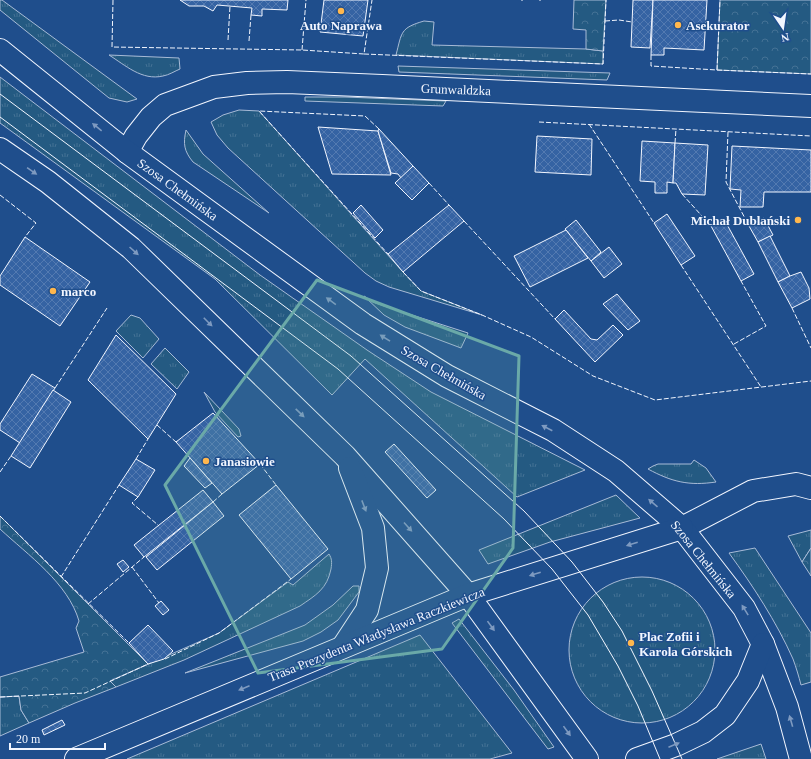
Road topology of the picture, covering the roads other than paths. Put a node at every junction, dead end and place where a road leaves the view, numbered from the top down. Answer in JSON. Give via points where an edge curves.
{"nodes":[{"id":1,"x":0,"y":50,"type":"edge"},
{"id":2,"x":811,"y":106,"type":"edge"},
{"id":3,"x":0,"y":148,"type":"edge"},
{"id":4,"x":127,"y":152,"type":"junction"},
{"id":5,"x":345,"y":456,"type":"junction"},
{"id":6,"x":811,"y":488,"type":"edge"},
{"id":7,"x":682,"y":528,"type":"junction"},
{"id":8,"x":468,"y":595,"type":"junction"},
{"id":9,"x":763,"y":644,"type":"junction"},
{"id":10,"x":344,"y":645,"type":"junction"},
{"id":11,"x":76,"y":759,"type":"edge"},
{"id":12,"x":587,"y":759,"type":"edge"},
{"id":13,"x":638,"y":759,"type":"edge"},
{"id":14,"x":801,"y":759,"type":"edge"}],
"edges":[{"from":4,"to":1,"type":"main road","name":"Szosa Chełmińska","one_way":true},
{"from":2,"to":4,"type":"main road","name":"Grunwaldzka","via":[[287,82],[248,83],[214,87],[165,105],[151,117]]},
{"from":3,"to":5,"type":"main road","one_way":true,"via":[[48,182],[131,248]]},
{"from":7,"to":4,"type":"main road","name":"Szosa Chełmińska","one_way":true,"via":[[616,471],[553,430],[447,376],[363,324]]},
{"from":5,"to":8,"type":"main road","one_way":true},
{"from":5,"to":10,"type":"main road","one_way":true,"via":[[373,528],[377,568],[367,610]]},
{"from":6,"to":7,"type":"main road","name":"Trasa Prezydenta Władysława Raczkiewicza","via":[[796,484],[754,491]]},
{"from":7,"to":8,"type":"main road","name":"Trasa Prezydenta Władysława Raczkiewicza","one_way":true},
{"from":9,"to":7,"type":"main road","name":"Szosa Chełmińska","one_way":true,"via":[[744,608]]},
{"from":8,"to":10,"type":"main road","name":"Trasa Prezydenta Władysława Raczkiewicza"},
{"from":8,"to":12,"type":"main road","one_way":true},
{"from":13,"to":9,"type":"main road","one_way":true,"via":[[703,732],[725,715],[748,681]]},
{"from":14,"to":9,"type":"main road","name":"Szosa Chełmińska","one_way":true,"via":[[787,707]]},
{"from":10,"to":11,"type":"main road","name":"Trasa Prezydenta Władysława Raczkiewicza","one_way":true}]}
